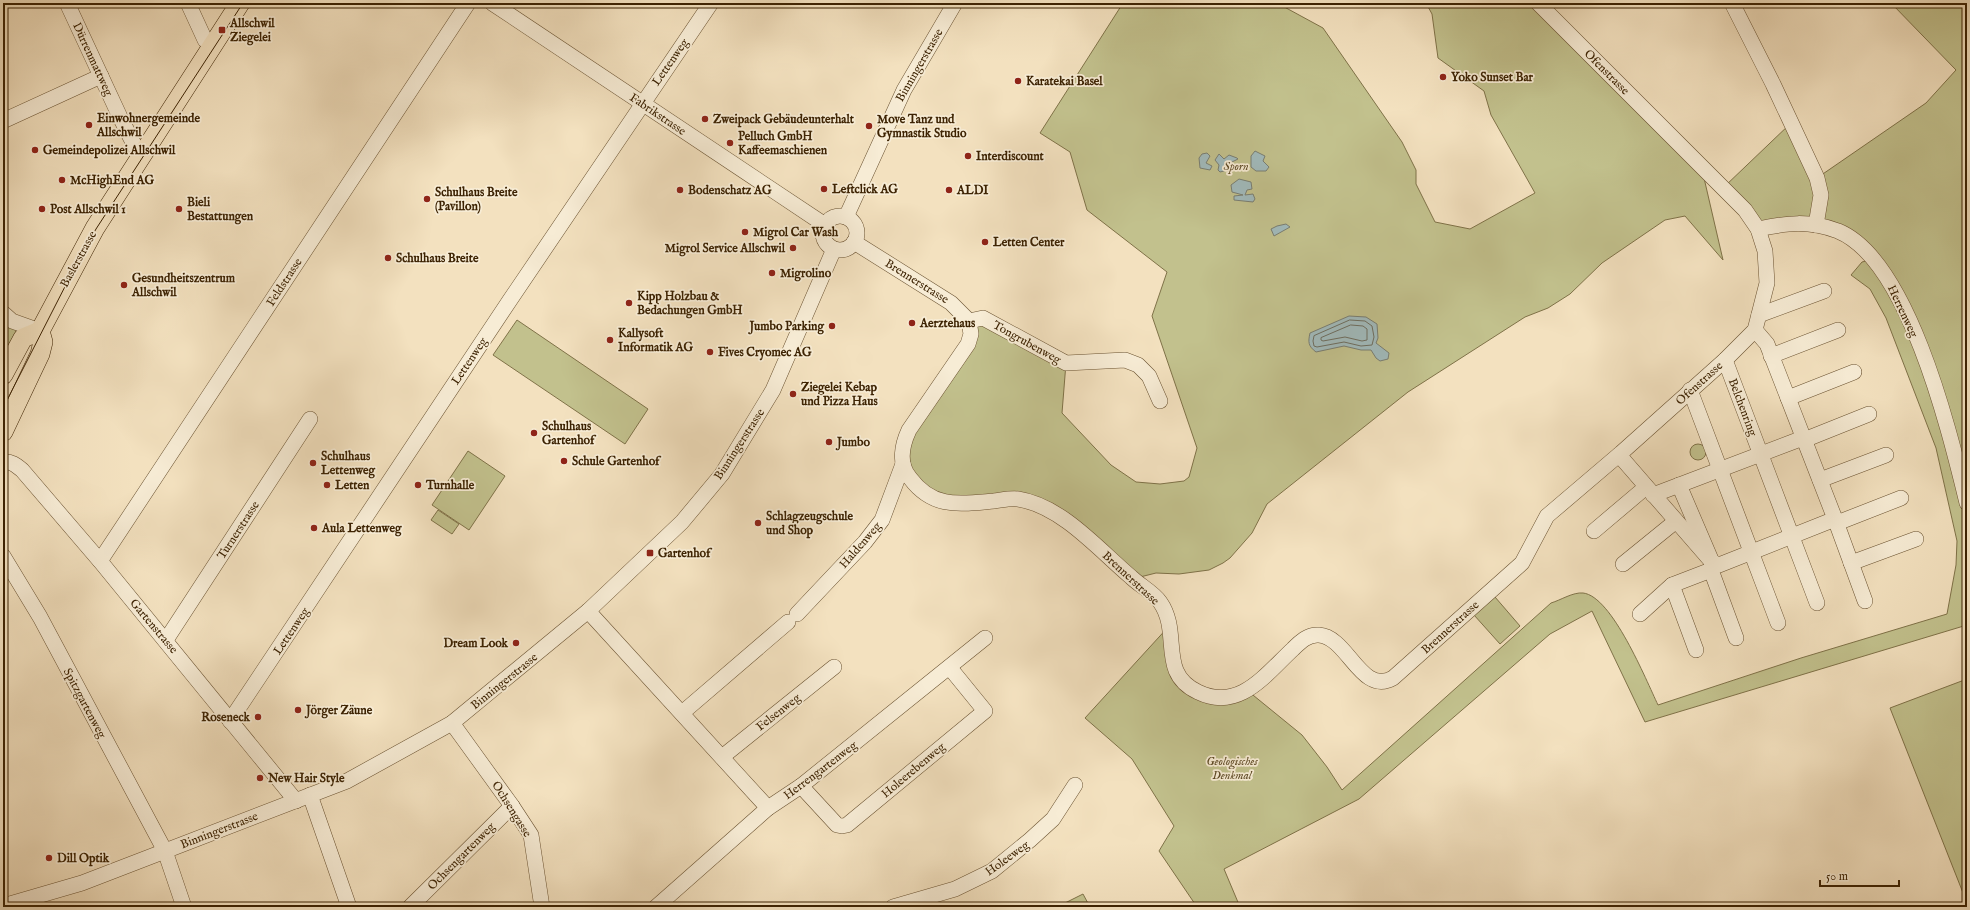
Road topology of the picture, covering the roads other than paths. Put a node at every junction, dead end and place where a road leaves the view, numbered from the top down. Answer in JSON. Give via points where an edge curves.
{"nodes":[{"id":1,"x":67,"y":3,"type":"edge"},
{"id":2,"x":188,"y":3,"type":"edge"},
{"id":3,"x":235,"y":3,"type":"edge"},
{"id":4,"x":240,"y":3,"type":"edge"},
{"id":5,"x":468,"y":3,"type":"edge"},
{"id":6,"x":492,"y":3,"type":"edge"},
{"id":7,"x":711,"y":3,"type":"edge"},
{"id":8,"x":955,"y":3,"type":"edge"},
{"id":9,"x":1538,"y":3,"type":"edge"},
{"id":10,"x":1732,"y":3,"type":"edge"},
{"id":11,"x":224,"y":28,"type":"junction"},
{"id":12,"x":101,"y":76,"type":"junction"},
{"id":13,"x":642,"y":103,"type":"junction"},
{"id":14,"x":3,"y":121,"type":"edge"},
{"id":15,"x":141,"y":158,"type":"junction"},
{"id":16,"x":846,"y":217,"type":"junction"},
{"id":17,"x":1816,"y":224,"type":"junction"},
{"id":18,"x":825,"y":225,"type":"junction"},
{"id":19,"x":1758,"y":229,"type":"junction"},
{"id":20,"x":854,"y":242,"type":"junction"},
{"id":21,"x":834,"y":249,"type":"junction"},
{"id":22,"x":1824,"y":291,"type":"dead end"},
{"id":23,"x":3,"y":313,"type":"edge"},
{"id":24,"x":1759,"y":315,"type":"junction"},
{"id":25,"x":969,"y":321,"type":"junction"},
{"id":26,"x":1755,"y":330,"type":"junction"},
{"id":27,"x":1838,"y":330,"type":"dead end"},
{"id":28,"x":40,"y":331,"type":"junction"},
{"id":29,"x":1771,"y":356,"type":"junction"},
{"id":30,"x":1725,"y":360,"type":"junction"},
{"id":31,"x":1854,"y":372,"type":"dead end"},
{"id":32,"x":3,"y":375,"type":"edge"},
{"id":33,"x":1690,"y":390,"type":"junction"},
{"id":34,"x":1788,"y":398,"type":"junction"},
{"id":35,"x":1160,"y":400,"type":"dead end"},
{"id":36,"x":1870,"y":414,"type":"dead end"},
{"id":37,"x":310,"y":419,"type":"dead end"},
{"id":38,"x":3,"y":432,"type":"edge"},
{"id":39,"x":1804,"y":439,"type":"junction"},
{"id":40,"x":1761,"y":453,"type":"junction"},
{"id":41,"x":1619,"y":455,"type":"junction"},
{"id":42,"x":1886,"y":455,"type":"dead end"},
{"id":43,"x":3,"y":462,"type":"edge"},
{"id":44,"x":903,"y":464,"type":"junction"},
{"id":45,"x":1720,"y":470,"type":"junction"},
{"id":46,"x":1820,"y":480,"type":"junction"},
{"id":47,"x":1679,"y":485,"type":"junction"},
{"id":48,"x":1649,"y":491,"type":"junction"},
{"id":49,"x":1901,"y":498,"type":"dead end"},
{"id":50,"x":1562,"y":502,"type":"joint"},
{"id":51,"x":1967,"y":503,"type":"edge"},
{"id":52,"x":1676,"y":521,"type":"junction"},
{"id":53,"x":1836,"y":521,"type":"junction"},
{"id":54,"x":1594,"y":531,"type":"dead end"},
{"id":55,"x":1793,"y":536,"type":"junction"},
{"id":56,"x":1916,"y":539,"type":"dead end"},
{"id":57,"x":1751,"y":553,"type":"junction"},
{"id":58,"x":3,"y":556,"type":"edge"},
{"id":59,"x":100,"y":561,"type":"junction"},
{"id":60,"x":1851,"y":563,"type":"junction"},
{"id":61,"x":1623,"y":564,"type":"dead end"},
{"id":62,"x":1712,"y":566,"type":"junction"},
{"id":63,"x":1672,"y":585,"type":"junction"},
{"id":64,"x":1865,"y":601,"type":"dead end"},
{"id":65,"x":1817,"y":603,"type":"dead end"},
{"id":66,"x":588,"y":612,"type":"junction"},
{"id":67,"x":1640,"y":614,"type":"dead end"},
{"id":68,"x":1778,"y":623,"type":"dead end"},
{"id":69,"x":985,"y":638,"type":"dead end"},
{"id":70,"x":1736,"y":638,"type":"dead end"},
{"id":71,"x":166,"y":640,"type":"junction"},
{"id":72,"x":1696,"y":650,"type":"dead end"},
{"id":73,"x":834,"y":667,"type":"dead end"},
{"id":74,"x":950,"y":668,"type":"junction"},
{"id":75,"x":682,"y":713,"type":"junction"},
{"id":76,"x":230,"y":721,"type":"junction"},
{"id":77,"x":452,"y":723,"type":"junction"},
{"id":78,"x":722,"y":757,"type":"junction"},
{"id":79,"x":1075,"y":784,"type":"dead end"},
{"id":80,"x":801,"y":786,"type":"junction"},
{"id":81,"x":310,"y":795,"type":"junction"},
{"id":82,"x":296,"y":800,"type":"junction"},
{"id":83,"x":512,"y":806,"type":"junction"},
{"id":84,"x":768,"y":808,"type":"junction"},
{"id":85,"x":165,"y":851,"type":"junction"},
{"id":86,"x":3,"y":906,"type":"edge"},
{"id":87,"x":184,"y":907,"type":"edge"},
{"id":88,"x":349,"y":907,"type":"edge"},
{"id":89,"x":410,"y":907,"type":"edge"},
{"id":90,"x":542,"y":907,"type":"edge"},
{"id":91,"x":658,"y":907,"type":"edge"},
{"id":92,"x":893,"y":907,"type":"edge"}],
"edges":[{"from":1,"to":12,"type":"street","name":"Dürrenmattweg"},
{"from":2,"to":11,"type":"street","via":[[205,40],[211,45]]},
{"from":3,"to":11,"type":"main road","name":"Baslerstrasse"},
{"from":4,"to":11,"type":"main road","name":"Baslerstrasse"},
{"from":5,"to":59,"type":"street","name":"Feldstrasse"},
{"from":6,"to":13,"type":"street","name":"Fabrikstrasse"},
{"from":7,"to":13,"type":"street","name":"Lettenweg"},
{"from":8,"to":16,"type":"street","name":"Binningerstrasse","via":[[904,90]]},
{"from":9,"to":19,"type":"street","name":"Ofenstrasse","via":[[1724,188],[1745,210]]},
{"from":10,"to":17,"type":"street","via":[[1817,178],[1821,195]]},
{"from":11,"to":15,"type":"main road","name":"Baslerstrasse"},
{"from":12,"to":14,"type":"street"},
{"from":12,"to":15,"type":"street","name":"Dürrenmattweg"},
{"from":13,"to":18,"type":"street","name":"Fabrikstrasse"},
{"from":13,"to":76,"type":"street","name":"Lettenweg"},
{"from":15,"to":28,"type":"main road","name":"Baslerstrasse","via":[[95,228]]},
{"from":16,"to":18,"type":"street","via":[[832,218]]},
{"from":16,"to":20,"type":"street","via":[[851,219],[856,228]]},
{"from":17,"to":19,"type":"street","via":[[1785,223]]},
{"from":17,"to":51,"type":"street","name":"Herrenweg","via":[[1839,232],[1857,243],[1874,259],[1897,293],[1914,329],[1949,429]]},
{"from":18,"to":21,"type":"street","via":[[825,242]]},
{"from":19,"to":24,"type":"street","name":"Ofenstrasse","via":[[1766,251],[1767,283]]},
{"from":20,"to":21,"type":"street","via":[[845,249]]},
{"from":20,"to":25,"type":"street","name":"Brennerstrasse","via":[[959,308]]},
{"from":21,"to":66,"type":"street","name":"Binningerstrasse","via":[[773,390],[722,474],[682,522]]},
{"from":22,"to":24,"type":"street"},
{"from":23,"to":28,"type":"street","via":[[12,321]]},
{"from":24,"to":26,"type":"street","name":"Ofenstrasse"},
{"from":25,"to":35,"type":"street","name":"Tongrubenweg","via":[[983,318],[1066,363],[1125,360],[1138,365],[1149,376]]},
{"from":25,"to":44,"type":"street","name":"Brennerstrasse","via":[[968,344],[902,444]]},
{"from":26,"to":29,"type":"street","via":[[1767,344]]},
{"from":26,"to":30,"type":"street","name":"Ofenstrasse"},
{"from":27,"to":29,"type":"street"},
{"from":28,"to":32,"type":"main road","via":[[23,338]]},
{"from":28,"to":38,"type":"main road","via":[[43,342],[40,354]]},
{"from":29,"to":34,"type":"street"},
{"from":30,"to":33,"type":"street","name":"Ofenstrasse"},
{"from":30,"to":40,"type":"street","name":"Belchenring"},
{"from":31,"to":34,"type":"street"},
{"from":33,"to":41,"type":"street","name":"Ofenstrasse"},
{"from":33,"to":45,"type":"street"},
{"from":34,"to":39,"type":"street"},
{"from":36,"to":39,"type":"street"},
{"from":37,"to":71,"type":"street","name":"Turnerstrasse"},
{"from":39,"to":40,"type":"street"},
{"from":39,"to":46,"type":"street"},
{"from":40,"to":45,"type":"street"},
{"from":40,"to":55,"type":"street","name":"Belchenring"},
{"from":41,"to":48,"type":"street"},
{"from":41,"to":50,"type":"street","name":"Ofenstrasse"},
{"from":42,"to":46,"type":"street"},
{"from":43,"to":59,"type":"street","name":"Gartenstrasse","via":[[16,465],[22,470]]},
{"from":44,"to":50,"type":"street","name":"Brennerstrasse","via":[[906,474],[926,496],[943,502],[970,503],[1017,498],[1050,509],[1070,524],[1160,602],[1170,625],[1173,664],[1179,680],[1210,698],[1229,699],[1248,691],[1303,639],[1317,634],[1324,635],[1336,643],[1368,678],[1387,682],[1522,563],[1547,516]]},
{"from":44,"to":75,"type":"street","name":"Haldenweg","via":[[882,520],[865,542],[792,618]]},
{"from":45,"to":47,"type":"street"},
{"from":45,"to":57,"type":"street"},
{"from":46,"to":53,"type":"street"},
{"from":47,"to":48,"type":"street"},
{"from":47,"to":62,"type":"street"},
{"from":48,"to":52,"type":"street"},
{"from":48,"to":54,"type":"street"},
{"from":49,"to":53,"type":"street"},
{"from":52,"to":61,"type":"street"},
{"from":52,"to":62,"type":"street"},
{"from":53,"to":55,"type":"street"},
{"from":53,"to":60,"type":"street"},
{"from":55,"to":57,"type":"street"},
{"from":55,"to":65,"type":"street","name":"Belchenring"},
{"from":56,"to":60,"type":"street"},
{"from":57,"to":62,"type":"street"},
{"from":57,"to":68,"type":"street"},
{"from":58,"to":85,"type":"street","name":"Spitzgartenweg","via":[[40,617]]},
{"from":59,"to":71,"type":"street","name":"Gartenstrasse"},
{"from":60,"to":64,"type":"street"},
{"from":62,"to":63,"type":"street"},
{"from":62,"to":70,"type":"street"},
{"from":63,"to":67,"type":"street"},
{"from":63,"to":72,"type":"street"},
{"from":66,"to":75,"type":"street"},
{"from":66,"to":77,"type":"street","name":"Binningerstrasse"},
{"from":69,"to":74,"type":"street","name":"Herrengartenweg"},
{"from":71,"to":76,"type":"street","name":"Gartenstrasse"},
{"from":73,"to":78,"type":"street","name":"Felsenweg"},
{"from":74,"to":80,"type":"street","name":"Herrengartenweg"},
{"from":74,"to":80,"type":"street","name":"Holeerebenweg","via":[[985,711],[847,825],[838,825]]},
{"from":75,"to":78,"type":"street"},
{"from":76,"to":82,"type":"street","name":"Gartenstrasse"},
{"from":77,"to":81,"type":"street","name":"Binningerstrasse","via":[[347,780]]},
{"from":77,"to":83,"type":"street","name":"Ochsengasse"},
{"from":78,"to":84,"type":"street"},
{"from":79,"to":92,"type":"street","name":"Holeeweg","via":[[1053,819],[992,871],[955,889]]},
{"from":80,"to":84,"type":"street","name":"Herrengartenweg"},
{"from":81,"to":82,"type":"street","name":"Binningerstrasse"},
{"from":81,"to":88,"type":"street"},
{"from":82,"to":85,"type":"street","name":"Binningerstrasse"},
{"from":83,"to":89,"type":"street","name":"Ochsengartenweg"},
{"from":83,"to":90,"type":"street","name":"Ochsengasse","via":[[531,835]]},
{"from":84,"to":91,"type":"street","name":"Herrengartenweg"},
{"from":85,"to":86,"type":"street","name":"Binningerstrasse","via":[[82,883]]},
{"from":85,"to":87,"type":"street","name":"Spitzgartenweg"}]}
